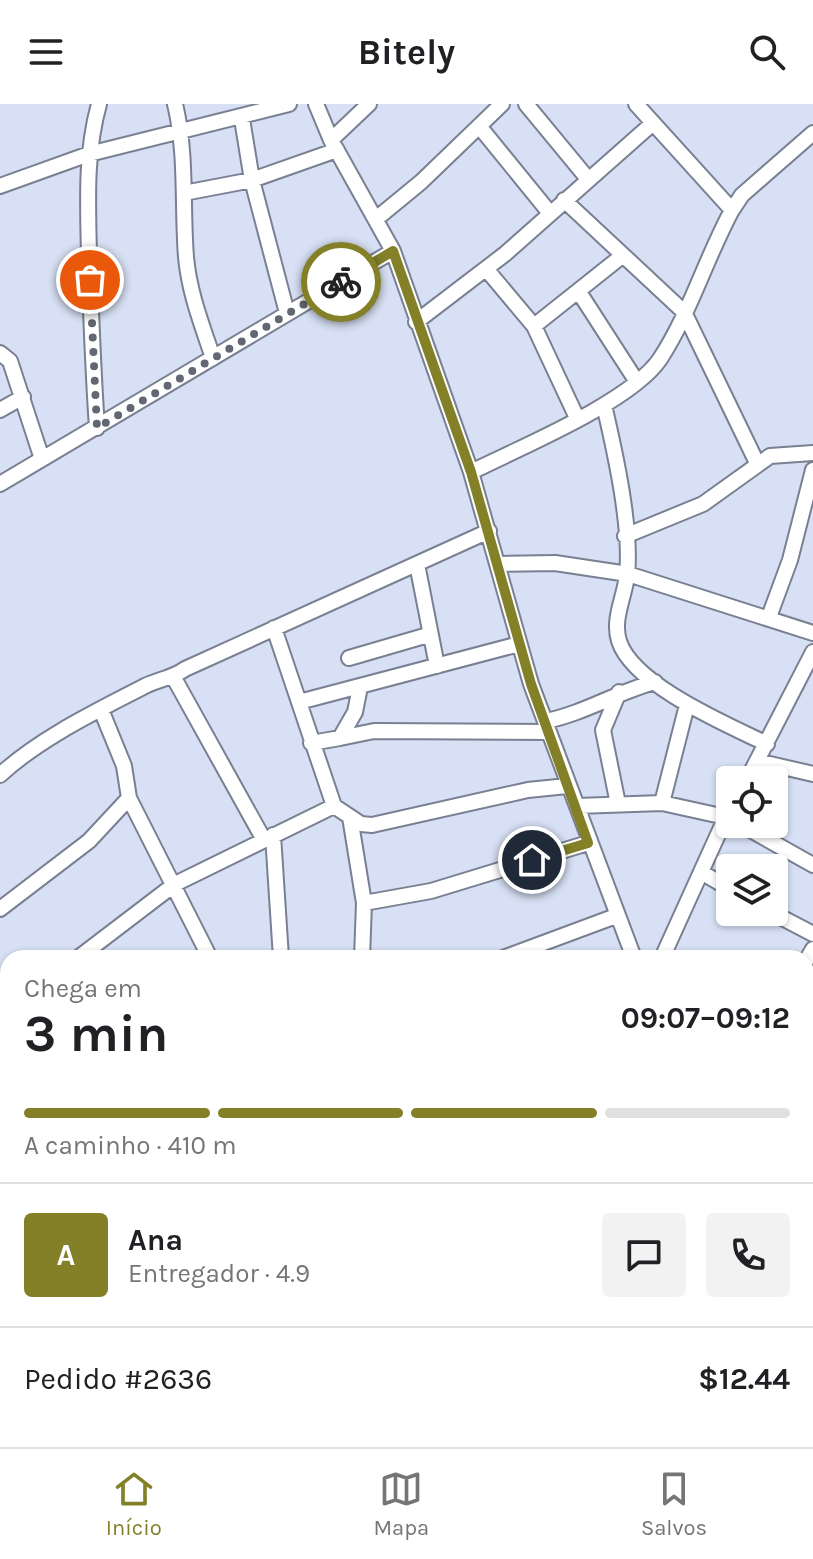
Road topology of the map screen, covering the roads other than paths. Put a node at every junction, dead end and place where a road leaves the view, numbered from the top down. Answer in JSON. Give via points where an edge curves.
{"nodes":[{"id":1,"x":99,"y":104,"type":"edge"},
{"id":2,"x":175,"y":104,"type":"edge"},
{"id":3,"x":289,"y":104,"type":"edge"},
{"id":4,"x":316,"y":104,"type":"edge"},
{"id":5,"x":369,"y":104,"type":"edge"},
{"id":6,"x":502,"y":104,"type":"edge"},
{"id":7,"x":526,"y":104,"type":"edge"},
{"id":8,"x":636,"y":104,"type":"edge"},
{"id":9,"x":242,"y":119,"type":"junction"},
{"id":10,"x":653,"y":123,"type":"junction"},
{"id":11,"x":479,"y":126,"type":"junction"},
{"id":12,"x":180,"y":133,"type":"junction"},
{"id":13,"x":813,"y":133,"type":"edge"},
{"id":14,"x":334,"y":145,"type":"junction"},
{"id":15,"x":89,"y":154,"type":"junction"},
{"id":16,"x":588,"y":179,"type":"junction"},
{"id":17,"x":252,"y":180,"type":"junction"},
{"id":18,"x":0,"y":186,"type":"edge"},
{"id":19,"x":184,"y":193,"type":"junction"},
{"id":20,"x":564,"y":200,"type":"junction"},
{"id":21,"x":732,"y":210,"type":"junction"},
{"id":22,"x":549,"y":212,"type":"junction"},
{"id":23,"x":376,"y":219,"type":"junction"},
{"id":24,"x":393,"y":251,"type":"junction"},
{"id":25,"x":622,"y":256,"type":"junction"},
{"id":26,"x":487,"y":270,"type":"junction"},
{"id":27,"x":579,"y":292,"type":"junction"},
{"id":28,"x":684,"y":312,"type":"junction"},
{"id":29,"x":287,"y":313,"type":"junction"},
{"id":30,"x":416,"y":322,"type":"junction"},
{"id":31,"x":534,"y":326,"type":"junction"},
{"id":32,"x":0,"y":353,"type":"edge"},
{"id":33,"x":213,"y":358,"type":"junction"},
{"id":34,"x":637,"y":382,"type":"junction"},
{"id":35,"x":23,"y":397,"type":"junction"},
{"id":36,"x":604,"y":405,"type":"junction"},
{"id":37,"x":0,"y":410,"type":"edge"},
{"id":38,"x":577,"y":418,"type":"junction"},
{"id":39,"x":97,"y":428,"type":"junction"},
{"id":40,"x":813,"y":453,"type":"edge"},
{"id":41,"x":42,"y":459,"type":"junction"},
{"id":42,"x":757,"y":463,"type":"junction"},
{"id":43,"x":813,"y":470,"type":"edge"},
{"id":44,"x":471,"y":472,"type":"junction"},
{"id":45,"x":0,"y":484,"type":"edge"},
{"id":46,"x":489,"y":531,"type":"junction"},
{"id":47,"x":625,"y":536,"type":"junction"},
{"id":48,"x":417,"y":564,"type":"junction"},
{"id":49,"x":499,"y":564,"type":"junction"},
{"id":50,"x":628,"y":574,"type":"junction"},
{"id":51,"x":769,"y":617,"type":"junction"},
{"id":52,"x":274,"y":628,"type":"junction"},
{"id":53,"x":813,"y":633,"type":"edge"},
{"id":54,"x":428,"y":635,"type":"junction"},
{"id":55,"x":519,"y":644,"type":"junction"},
{"id":56,"x":813,"y":652,"type":"edge"},
{"id":57,"x":349,"y":658,"type":"dead end"},
{"id":58,"x":437,"y":666,"type":"junction"},
{"id":59,"x":174,"y":678,"type":"junction"},
{"id":60,"x":655,"y":682,"type":"junction"},
{"id":61,"x":360,"y":687,"type":"junction"},
{"id":62,"x":619,"y":692,"type":"junction"},
{"id":63,"x":299,"y":702,"type":"junction"},
{"id":64,"x":687,"y":705,"type":"junction"},
{"id":65,"x":102,"y":712,"type":"junction"},
{"id":66,"x":547,"y":726,"type":"junction"},
{"id":67,"x":340,"y":738,"type":"junction"},
{"id":68,"x":311,"y":743,"type":"junction"},
{"id":69,"x":767,"y":744,"type":"junction"},
{"id":70,"x":757,"y":761,"type":"junction"},
{"id":71,"x":754,"y":766,"type":"edge"},
{"id":72,"x":813,"y":774,"type":"edge"},
{"id":73,"x":0,"y":775,"type":"edge"},
{"id":74,"x":567,"y":786,"type":"junction"},
{"id":75,"x":129,"y":798,"type":"junction"},
{"id":76,"x":662,"y":803,"type":"junction"},
{"id":77,"x":618,"y":804,"type":"junction"},
{"id":78,"x":334,"y":806,"type":"junction"},
{"id":79,"x":577,"y":806,"type":"junction"},
{"id":80,"x":716,"y":812,"type":"edge"},
{"id":81,"x":350,"y":817,"type":"junction"},
{"id":82,"x":268,"y":838,"type":"junction"},
{"id":83,"x":717,"y":838,"type":"edge"},
{"id":84,"x":765,"y":838,"type":"edge"},
{"id":85,"x":588,"y":843,"type":"junction"},
{"id":86,"x":813,"y":865,"type":"edge"},
{"id":87,"x":701,"y":872,"type":"junction"},
{"id":88,"x":716,"y":881,"type":"edge"},
{"id":89,"x":175,"y":884,"type":"junction"},
{"id":90,"x":364,"y":903,"type":"junction"},
{"id":91,"x":0,"y":909,"type":"edge"},
{"id":92,"x":616,"y":916,"type":"junction"},
{"id":93,"x":788,"y":921,"type":"edge"},
{"id":94,"x":813,"y":934,"type":"edge"},
{"id":95,"x":88,"y":950,"type":"edge"},
{"id":96,"x":206,"y":950,"type":"edge"},
{"id":97,"x":280,"y":950,"type":"edge"},
{"id":98,"x":362,"y":950,"type":"edge"},
{"id":99,"x":524,"y":950,"type":"edge"},
{"id":100,"x":631,"y":950,"type":"edge"},
{"id":101,"x":666,"y":950,"type":"edge"}],
"edges":[{"from":1,"to":15,"type":"street"},
{"from":2,"to":12,"type":"street"},
{"from":3,"to":9,"type":"street"},
{"from":4,"to":14,"type":"street"},
{"from":5,"to":14,"type":"street"},
{"from":6,"to":11,"type":"street"},
{"from":7,"to":16,"type":"street"},
{"from":8,"to":10,"type":"street"},
{"from":9,"to":12,"type":"street"},
{"from":9,"to":17,"type":"street"},
{"from":10,"to":16,"type":"street"},
{"from":10,"to":21,"type":"street"},
{"from":11,"to":22,"type":"street"},
{"from":11,"to":23,"type":"street"},
{"from":12,"to":15,"type":"street"},
{"from":12,"to":19,"type":"street"},
{"from":13,"to":21,"type":"street"},
{"from":14,"to":17,"type":"street"},
{"from":14,"to":23,"type":"street"},
{"from":15,"to":18,"type":"street"},
{"from":15,"to":39,"type":"street"},
{"from":16,"to":20,"type":"street"},
{"from":17,"to":19,"type":"street"},
{"from":17,"to":29,"type":"street"},
{"from":19,"to":33,"type":"street","via":[[186,259]]},
{"from":20,"to":22,"type":"street"},
{"from":20,"to":25,"type":"street"},
{"from":21,"to":28,"type":"street"},
{"from":22,"to":26,"type":"street"},
{"from":23,"to":24,"type":"street"},
{"from":24,"to":29,"type":"street"},
{"from":24,"to":30,"type":"street"},
{"from":25,"to":27,"type":"street"},
{"from":25,"to":28,"type":"street"},
{"from":26,"to":30,"type":"street"},
{"from":26,"to":31,"type":"street"},
{"from":27,"to":31,"type":"street"},
{"from":27,"to":34,"type":"street"},
{"from":28,"to":34,"type":"street","via":[[659,361]]},
{"from":28,"to":42,"type":"street"},
{"from":29,"to":33,"type":"street"},
{"from":30,"to":44,"type":"street"},
{"from":31,"to":38,"type":"street"},
{"from":32,"to":35,"type":"street","via":[[10,361]]},
{"from":33,"to":39,"type":"street"},
{"from":34,"to":36,"type":"street"},
{"from":35,"to":37,"type":"street"},
{"from":35,"to":41,"type":"street"},
{"from":36,"to":38,"type":"street"},
{"from":36,"to":47,"type":"street"},
{"from":38,"to":44,"type":"street"},
{"from":39,"to":41,"type":"street"},
{"from":40,"to":42,"type":"street","via":[[770,456]]},
{"from":41,"to":45,"type":"street"},
{"from":42,"to":47,"type":"street","via":[[703,504]]},
{"from":43,"to":51,"type":"street"},
{"from":44,"to":46,"type":"street"},
{"from":46,"to":48,"type":"street"},
{"from":46,"to":49,"type":"street"},
{"from":47,"to":50,"type":"street"},
{"from":48,"to":52,"type":"street"},
{"from":48,"to":54,"type":"street"},
{"from":49,"to":50,"type":"street","via":[[555,563]]},
{"from":49,"to":55,"type":"street"},
{"from":50,"to":51,"type":"street"},
{"from":50,"to":60,"type":"street","via":[[619,643]]},
{"from":51,"to":53,"type":"street"},
{"from":52,"to":59,"type":"street"},
{"from":52,"to":63,"type":"street"},
{"from":54,"to":57,"type":"street"},
{"from":54,"to":58,"type":"street"},
{"from":55,"to":58,"type":"street"},
{"from":55,"to":66,"type":"street"},
{"from":56,"to":69,"type":"street"},
{"from":58,"to":61,"type":"street"},
{"from":59,"to":65,"type":"street","via":[[153,682]]},
{"from":59,"to":82,"type":"street"},
{"from":60,"to":62,"type":"street"},
{"from":60,"to":64,"type":"street"},
{"from":61,"to":63,"type":"street"},
{"from":61,"to":67,"type":"street","via":[[355,712]]},
{"from":62,"to":66,"type":"street"},
{"from":62,"to":77,"type":"street","via":[[603,730]]},
{"from":63,"to":68,"type":"street"},
{"from":64,"to":69,"type":"street"},
{"from":64,"to":76,"type":"street"},
{"from":65,"to":73,"type":"street","via":[[73,723]]},
{"from":65,"to":75,"type":"street","via":[[124,766]]},
{"from":66,"to":67,"type":"street","via":[[385,731]]},
{"from":66,"to":74,"type":"street"},
{"from":67,"to":68,"type":"street"},
{"from":68,"to":78,"type":"street"},
{"from":69,"to":70,"type":"street"},
{"from":70,"to":71,"type":"street"},
{"from":70,"to":72,"type":"street"},
{"from":74,"to":79,"type":"street"},
{"from":74,"to":81,"type":"street","via":[[372,825]]},
{"from":75,"to":89,"type":"street"},
{"from":75,"to":91,"type":"street","via":[[89,841]]},
{"from":76,"to":77,"type":"street"},
{"from":76,"to":80,"type":"street"},
{"from":77,"to":79,"type":"street"},
{"from":78,"to":81,"type":"street"},
{"from":78,"to":82,"type":"street"},
{"from":79,"to":85,"type":"street"},
{"from":81,"to":90,"type":"street"},
{"from":82,"to":89,"type":"street"},
{"from":82,"to":97,"type":"street"},
{"from":83,"to":87,"type":"street"},
{"from":84,"to":86,"type":"street"},
{"from":85,"to":90,"type":"street","via":[[431,891]]},
{"from":85,"to":92,"type":"street"},
{"from":87,"to":88,"type":"street"},
{"from":87,"to":101,"type":"street"},
{"from":89,"to":95,"type":"street"},
{"from":89,"to":96,"type":"street"},
{"from":90,"to":98,"type":"street"},
{"from":92,"to":99,"type":"street"},
{"from":92,"to":100,"type":"street"},
{"from":93,"to":94,"type":"street"}]}
